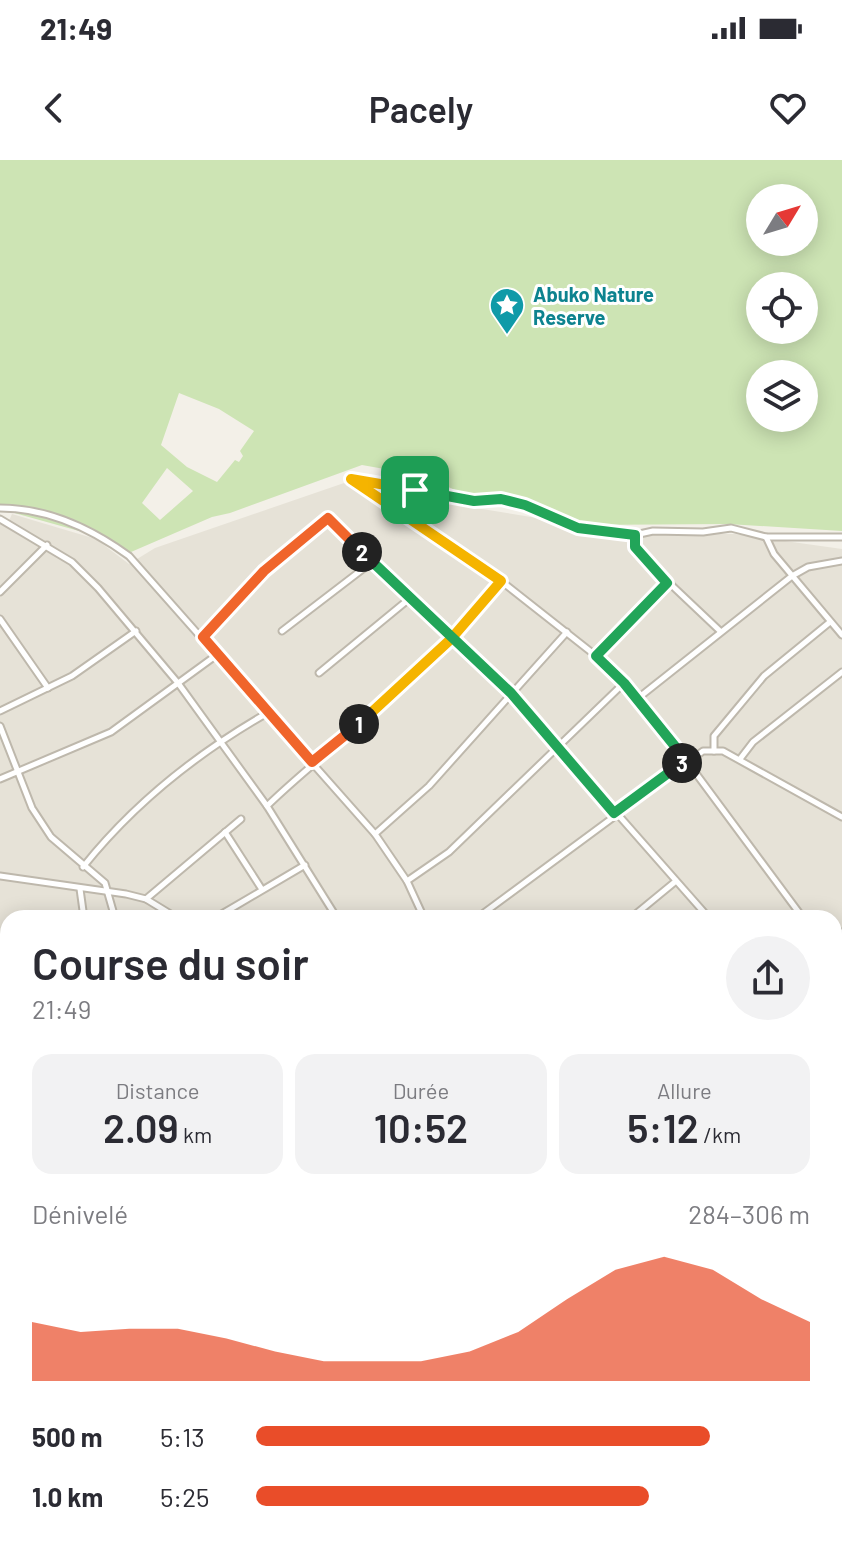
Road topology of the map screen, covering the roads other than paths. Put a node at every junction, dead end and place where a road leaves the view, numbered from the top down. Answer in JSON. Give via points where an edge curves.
{"nodes":[{"id":1,"x":0,"y":508,"type":"edge"},
{"id":2,"x":1,"y":522,"type":"edge"},
{"id":3,"x":635,"y":535,"type":"junction"},
{"id":4,"x":766,"y":537,"type":"junction"},
{"id":5,"x":842,"y":537,"type":"edge"},
{"id":6,"x":47,"y":545,"type":"junction"},
{"id":7,"x":842,"y":561,"type":"edge"},
{"id":8,"x":372,"y":562,"type":"junction"},
{"id":9,"x":792,"y":576,"type":"junction"},
{"id":10,"x":501,"y":581,"type":"junction"},
{"id":11,"x":667,"y":583,"type":"junction"},
{"id":12,"x":0,"y":592,"type":"edge"},
{"id":13,"x":409,"y":599,"type":"junction"},
{"id":14,"x":0,"y":619,"type":"edge"},
{"id":15,"x":830,"y":622,"type":"junction"},
{"id":16,"x":136,"y":631,"type":"junction"},
{"id":17,"x":282,"y":631,"type":"dead end"},
{"id":18,"x":720,"y":631,"type":"junction"},
{"id":19,"x":567,"y":632,"type":"junction"},
{"id":20,"x":842,"y":635,"type":"edge"},
{"id":21,"x":203,"y":637,"type":"junction"},
{"id":22,"x":451,"y":639,"type":"junction"},
{"id":23,"x":218,"y":654,"type":"junction"},
{"id":24,"x":596,"y":656,"type":"junction"},
{"id":25,"x":842,"y":672,"type":"edge"},
{"id":26,"x":319,"y":673,"type":"dead end"},
{"id":27,"x":178,"y":683,"type":"junction"},
{"id":28,"x":624,"y":683,"type":"junction"},
{"id":29,"x":48,"y":688,"type":"junction"},
{"id":30,"x":511,"y":693,"type":"junction"},
{"id":31,"x":637,"y":699,"type":"junction"},
{"id":32,"x":0,"y":711,"type":"edge"},
{"id":33,"x":269,"y":712,"type":"junction"},
{"id":34,"x":0,"y":726,"type":"edge"},
{"id":35,"x":220,"y":740,"type":"junction"},
{"id":36,"x":562,"y":747,"type":"junction"},
{"id":37,"x":714,"y":751,"type":"junction"},
{"id":38,"x":740,"y":759,"type":"junction"},
{"id":39,"x":686,"y":760,"type":"junction"},
{"id":40,"x":312,"y":762,"type":"junction"},
{"id":41,"x":19,"y":773,"type":"junction"},
{"id":42,"x":0,"y":779,"type":"edge"},
{"id":43,"x":267,"y":806,"type":"junction"},
{"id":44,"x":614,"y":813,"type":"junction"},
{"id":45,"x":842,"y":817,"type":"edge"},
{"id":46,"x":241,"y":819,"type":"dead end"},
{"id":47,"x":225,"y":832,"type":"junction"},
{"id":48,"x":375,"y":834,"type":"junction"},
{"id":49,"x":305,"y":865,"type":"junction"},
{"id":50,"x":83,"y":867,"type":"junction"},
{"id":51,"x":0,"y":876,"type":"edge"},
{"id":52,"x":407,"y":881,"type":"junction"},
{"id":53,"x":676,"y":881,"type":"junction"},
{"id":54,"x":262,"y":888,"type":"junction"},
{"id":55,"x":80,"y":889,"type":"junction"},
{"id":56,"x":107,"y":891,"type":"junction"},
{"id":57,"x":146,"y":899,"type":"junction"},
{"id":58,"x":83,"y":910,"type":"edge"},
{"id":59,"x":113,"y":910,"type":"edge"},
{"id":60,"x":164,"y":910,"type":"edge"},
{"id":61,"x":228,"y":910,"type":"edge"},
{"id":62,"x":332,"y":910,"type":"edge"},
{"id":63,"x":420,"y":910,"type":"edge"},
{"id":64,"x":487,"y":910,"type":"edge"},
{"id":65,"x":641,"y":910,"type":"edge"},
{"id":66,"x":702,"y":910,"type":"edge"},
{"id":67,"x":797,"y":910,"type":"edge"}],
"edges":[{"from":1,"to":21,"type":"street","via":[[25,508],[99,534],[129,556]]},
{"from":2,"to":6,"type":"street"},
{"from":3,"to":4,"type":"street","via":[[731,528]]},
{"from":3,"to":10,"type":"street","via":[[578,528],[501,499],[474,501],[351,479]]},
{"from":3,"to":11,"type":"street","via":[[635,547]]},
{"from":4,"to":5,"type":"street"},
{"from":4,"to":9,"type":"street"},
{"from":6,"to":12,"type":"street"},
{"from":6,"to":16,"type":"street","via":[[81,570]]},
{"from":7,"to":9,"type":"street","via":[[808,567]]},
{"from":8,"to":13,"type":"street"},
{"from":8,"to":17,"type":"street"},
{"from":8,"to":21,"type":"street","via":[[328,518],[264,571]]},
{"from":9,"to":15,"type":"street"},
{"from":9,"to":18,"type":"street"},
{"from":10,"to":19,"type":"street"},
{"from":10,"to":22,"type":"street"},
{"from":11,"to":18,"type":"street"},
{"from":11,"to":24,"type":"street"},
{"from":13,"to":22,"type":"street"},
{"from":13,"to":26,"type":"street"},
{"from":14,"to":29,"type":"street"},
{"from":15,"to":20,"type":"street"},
{"from":15,"to":37,"type":"street","via":[[750,691],[714,736]]},
{"from":16,"to":27,"type":"street"},
{"from":16,"to":29,"type":"street","via":[[91,665]]},
{"from":18,"to":31,"type":"street"},
{"from":19,"to":24,"type":"street"},
{"from":19,"to":30,"type":"street"},
{"from":21,"to":23,"type":"street"},
{"from":22,"to":30,"type":"street"},
{"from":22,"to":40,"type":"street"},
{"from":23,"to":27,"type":"street"},
{"from":23,"to":33,"type":"street"},
{"from":24,"to":28,"type":"street"},
{"from":25,"to":38,"type":"street","via":[[753,742]]},
{"from":27,"to":35,"type":"street"},
{"from":27,"to":41,"type":"street","via":[[111,732]]},
{"from":28,"to":31,"type":"street"},
{"from":28,"to":36,"type":"street"},
{"from":29,"to":32,"type":"street"},
{"from":30,"to":36,"type":"street"},
{"from":30,"to":48,"type":"street","via":[[429,786]]},
{"from":31,"to":39,"type":"street"},
{"from":33,"to":35,"type":"street"},
{"from":33,"to":40,"type":"street"},
{"from":34,"to":41,"type":"street"},
{"from":35,"to":43,"type":"street"},
{"from":35,"to":50,"type":"street","via":[[133,809]]},
{"from":36,"to":44,"type":"street"},
{"from":36,"to":52,"type":"street","via":[[449,852]]},
{"from":37,"to":38,"type":"street"},
{"from":37,"to":39,"type":"street"},
{"from":38,"to":45,"type":"street"},
{"from":39,"to":44,"type":"street"},
{"from":39,"to":67,"type":"street"},
{"from":40,"to":43,"type":"street"},
{"from":40,"to":48,"type":"street"},
{"from":41,"to":42,"type":"street"},
{"from":41,"to":50,"type":"street","via":[[42,823]]},
{"from":43,"to":49,"type":"street"},
{"from":44,"to":53,"type":"street"},
{"from":44,"to":64,"type":"street"},
{"from":46,"to":47,"type":"street"},
{"from":47,"to":54,"type":"street"},
{"from":47,"to":57,"type":"street"},
{"from":48,"to":52,"type":"street"},
{"from":49,"to":54,"type":"street"},
{"from":49,"to":62,"type":"street"},
{"from":50,"to":56,"type":"street","via":[[105,883]]},
{"from":51,"to":55,"type":"street"},
{"from":52,"to":63,"type":"street"},
{"from":53,"to":65,"type":"street"},
{"from":53,"to":66,"type":"street"},
{"from":54,"to":61,"type":"street"},
{"from":55,"to":56,"type":"street"},
{"from":55,"to":58,"type":"street"},
{"from":56,"to":57,"type":"street"},
{"from":56,"to":59,"type":"street"},
{"from":57,"to":60,"type":"street"}]}
